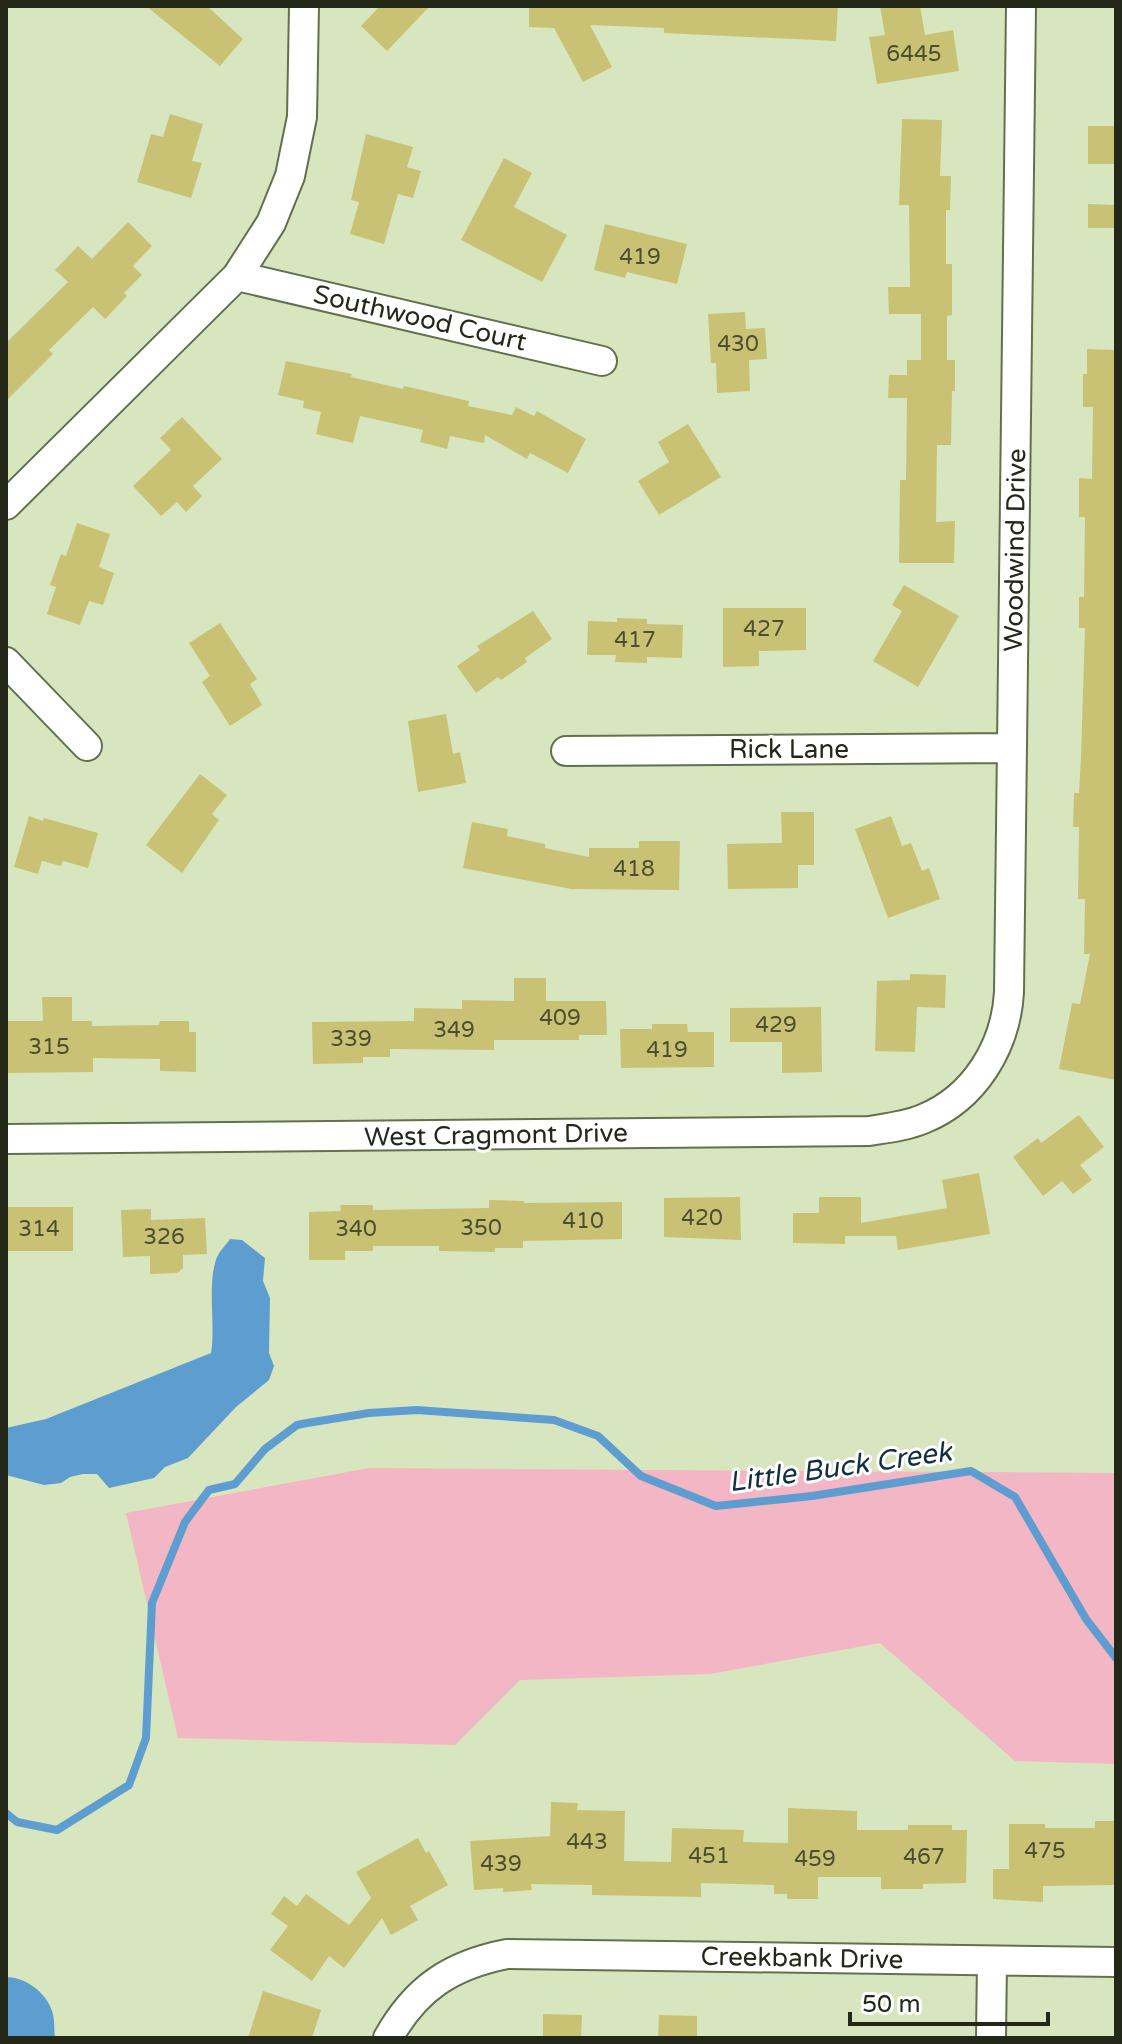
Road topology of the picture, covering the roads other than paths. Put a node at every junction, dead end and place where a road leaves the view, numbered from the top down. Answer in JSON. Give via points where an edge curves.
{"nodes":[{"id":1,"x":304,"y":6,"type":"edge"},
{"id":2,"x":1021,"y":6,"type":"edge"},
{"id":3,"x":237,"y":276,"type":"junction"},
{"id":4,"x":602,"y":361,"type":"dead end"},
{"id":5,"x":6,"y":505,"type":"edge"},
{"id":6,"x":6,"y":662,"type":"edge"},
{"id":7,"x":87,"y":746,"type":"dead end"},
{"id":8,"x":1012,"y":748,"type":"junction"},
{"id":9,"x":566,"y":751,"type":"dead end"},
{"id":10,"x":972,"y":1084,"type":"joint"},
{"id":11,"x":6,"y":1139,"type":"edge"},
{"id":12,"x":992,"y":1961,"type":"junction"},
{"id":13,"x":1116,"y":1962,"type":"edge"},
{"id":14,"x":388,"y":2038,"type":"edge"},
{"id":15,"x":991,"y":2038,"type":"edge"}],
"edges":[{"from":1,"to":3,"type":"street","via":[[303,104],[296,153],[271,223]]},
{"from":2,"to":8,"type":"street","name":"Woodwind Drive"},
{"from":3,"to":4,"type":"street","name":"Southwood Court"},
{"from":3,"to":5,"type":"street"},
{"from":6,"to":7,"type":"street"},
{"from":8,"to":9,"type":"street","name":"Rick Lane"},
{"from":8,"to":10,"type":"street","name":"Woodwind Drive","via":[[1008,1002],[996,1050]]},
{"from":10,"to":11,"type":"street","name":"West Cragmont Drive","via":[[925,1119],[869,1131]]},
{"from":12,"to":13,"type":"street","name":"Creekbank Drive"},
{"from":12,"to":14,"type":"street","name":"Creekbank Drive","via":[[507,1954],[461,1966],[434,1983],[410,2004]]},
{"from":12,"to":15,"type":"street"}]}
